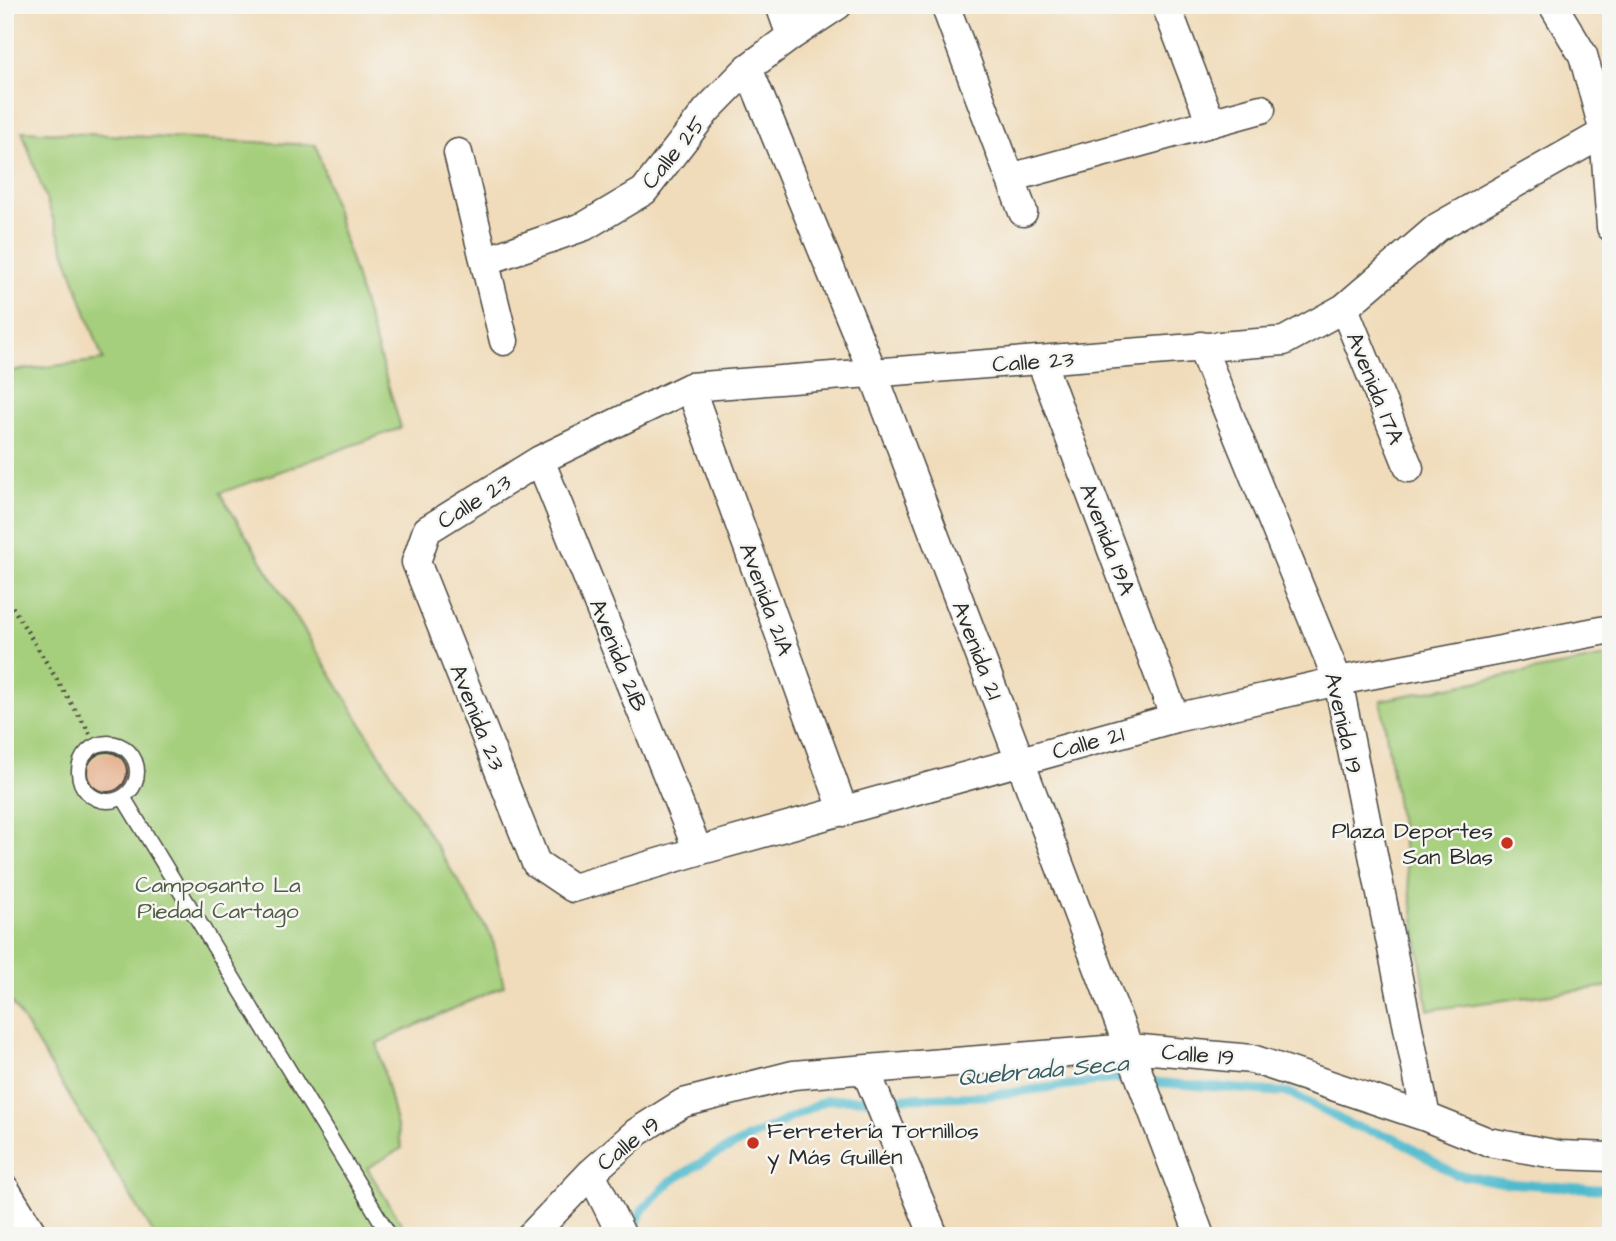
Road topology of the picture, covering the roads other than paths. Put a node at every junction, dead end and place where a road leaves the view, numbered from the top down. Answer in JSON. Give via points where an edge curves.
{"nodes":[{"id":1,"x":780,"y":5,"type":"edge"},
{"id":2,"x":838,"y":5,"type":"edge"},
{"id":3,"x":945,"y":5,"type":"edge"},
{"id":4,"x":1166,"y":5,"type":"edge"},
{"id":5,"x":1553,"y":5,"type":"edge"},
{"id":6,"x":791,"y":36,"type":"junction"},
{"id":7,"x":748,"y":68,"type":"junction"},
{"id":8,"x":1261,"y":108,"type":"dead end"},
{"id":9,"x":1210,"y":122,"type":"junction"},
{"id":10,"x":1607,"y":130,"type":"edge"},
{"id":11,"x":458,"y":153,"type":"dead end"},
{"id":12,"x":1010,"y":178,"type":"junction"},
{"id":13,"x":1023,"y":212,"type":"dead end"},
{"id":14,"x":1611,"y":227,"type":"edge"},
{"id":15,"x":485,"y":261,"type":"junction"},
{"id":16,"x":1344,"y":309,"type":"junction"},
{"id":17,"x":504,"y":341,"type":"dead end"},
{"id":18,"x":1201,"y":346,"type":"junction"},
{"id":19,"x":1041,"y":361,"type":"junction"},
{"id":20,"x":873,"y":373,"type":"junction"},
{"id":21,"x":690,"y":387,"type":"junction"},
{"id":22,"x":540,"y":460,"type":"junction"},
{"id":23,"x":1409,"y":467,"type":"dead end"},
{"id":24,"x":427,"y":530,"type":"joint"},
{"id":25,"x":1611,"y":629,"type":"edge"},
{"id":26,"x":1338,"y":681,"type":"junction"},
{"id":27,"x":1175,"y":718,"type":"junction"},
{"id":28,"x":1020,"y":761,"type":"junction"},
{"id":29,"x":123,"y":797,"type":"junction"},
{"id":30,"x":844,"y":812,"type":"junction"},
{"id":31,"x":698,"y":850,"type":"junction"},
{"id":32,"x":572,"y":888,"type":"joint"},
{"id":33,"x":1130,"y":1048,"type":"junction"},
{"id":34,"x":866,"y":1071,"type":"junction"},
{"id":35,"x":1426,"y":1117,"type":"junction"},
{"id":36,"x":1611,"y":1157,"type":"edge"},
{"id":37,"x":591,"y":1172,"type":"junction"},
{"id":38,"x":5,"y":1189,"type":"edge"},
{"id":39,"x":34,"y":1236,"type":"edge"},
{"id":40,"x":390,"y":1236,"type":"edge"},
{"id":41,"x":531,"y":1236,"type":"edge"},
{"id":42,"x":622,"y":1236,"type":"edge"},
{"id":43,"x":934,"y":1236,"type":"edge"},
{"id":44,"x":1200,"y":1236,"type":"edge"}],
"edges":[{"from":1,"to":6,"type":"street"},
{"from":2,"to":6,"type":"street","name":"Calle 25"},
{"from":3,"to":12,"type":"street"},
{"from":4,"to":9,"type":"street"},
{"from":5,"to":10,"type":"street","via":[[1583,55]]},
{"from":6,"to":7,"type":"street","name":"Calle 25"},
{"from":7,"to":15,"type":"street","name":"Calle 25","via":[[706,110],[644,191],[585,226]]},
{"from":7,"to":20,"type":"street","name":"Avenida 21"},
{"from":8,"to":9,"type":"street"},
{"from":9,"to":12,"type":"street"},
{"from":10,"to":14,"type":"street"},
{"from":10,"to":16,"type":"street","name":"Calle 23","via":[[1438,227]]},
{"from":11,"to":15,"type":"street"},
{"from":12,"to":13,"type":"street"},
{"from":15,"to":17,"type":"street"},
{"from":16,"to":18,"type":"street","name":"Calle 23","via":[[1284,341]]},
{"from":16,"to":23,"type":"street","name":"Avenida 17A"},
{"from":18,"to":19,"type":"street","name":"Calle 23"},
{"from":18,"to":26,"type":"street","name":"Avenida 19"},
{"from":19,"to":20,"type":"street","name":"Calle 23"},
{"from":19,"to":27,"type":"street","name":"Avenida 19A"},
{"from":20,"to":21,"type":"street","name":"Calle 23"},
{"from":20,"to":28,"type":"street","name":"Avenida 21"},
{"from":21,"to":22,"type":"street","name":"Calle 23"},
{"from":21,"to":30,"type":"street","name":"Avenida 21A"},
{"from":22,"to":24,"type":"street","name":"Calle 23"},
{"from":22,"to":31,"type":"street","name":"Avenida 21B"},
{"from":24,"to":32,"type":"street","name":"Avenida 23","via":[[416,562],[536,863]]},
{"from":25,"to":26,"type":"street","name":"Calle 21"},
{"from":26,"to":27,"type":"street","name":"Calle 21"},
{"from":26,"to":35,"type":"street","name":"Avenida 19"},
{"from":27,"to":28,"type":"street","name":"Calle 21"},
{"from":28,"to":30,"type":"street","name":"Calle 21"},
{"from":28,"to":33,"type":"street","name":"Avenida 21"},
{"from":29,"to":29,"type":"lane","via":[[135,783],[136,765],[118,745],[97,745],[80,763],[81,783],[94,798],[114,801]]},
{"from":29,"to":40,"type":"lane"},
{"from":30,"to":31,"type":"street","name":"Calle 21"},
{"from":31,"to":32,"type":"street","name":"Calle 21"},
{"from":33,"to":34,"type":"street","name":"Calle 19"},
{"from":33,"to":35,"type":"street","name":"Calle 19","via":[[1252,1059]]},
{"from":33,"to":44,"type":"street","name":"Avenida 21"},
{"from":34,"to":37,"type":"street","name":"Calle 19","via":[[793,1075],[683,1103],[637,1132]]},
{"from":34,"to":43,"type":"street"},
{"from":35,"to":36,"type":"street","name":"Calle 19","via":[[1488,1142],[1560,1155]]},
{"from":37,"to":41,"type":"street","name":"Calle 19"},
{"from":37,"to":42,"type":"street"},
{"from":38,"to":39,"type":"street"}]}
